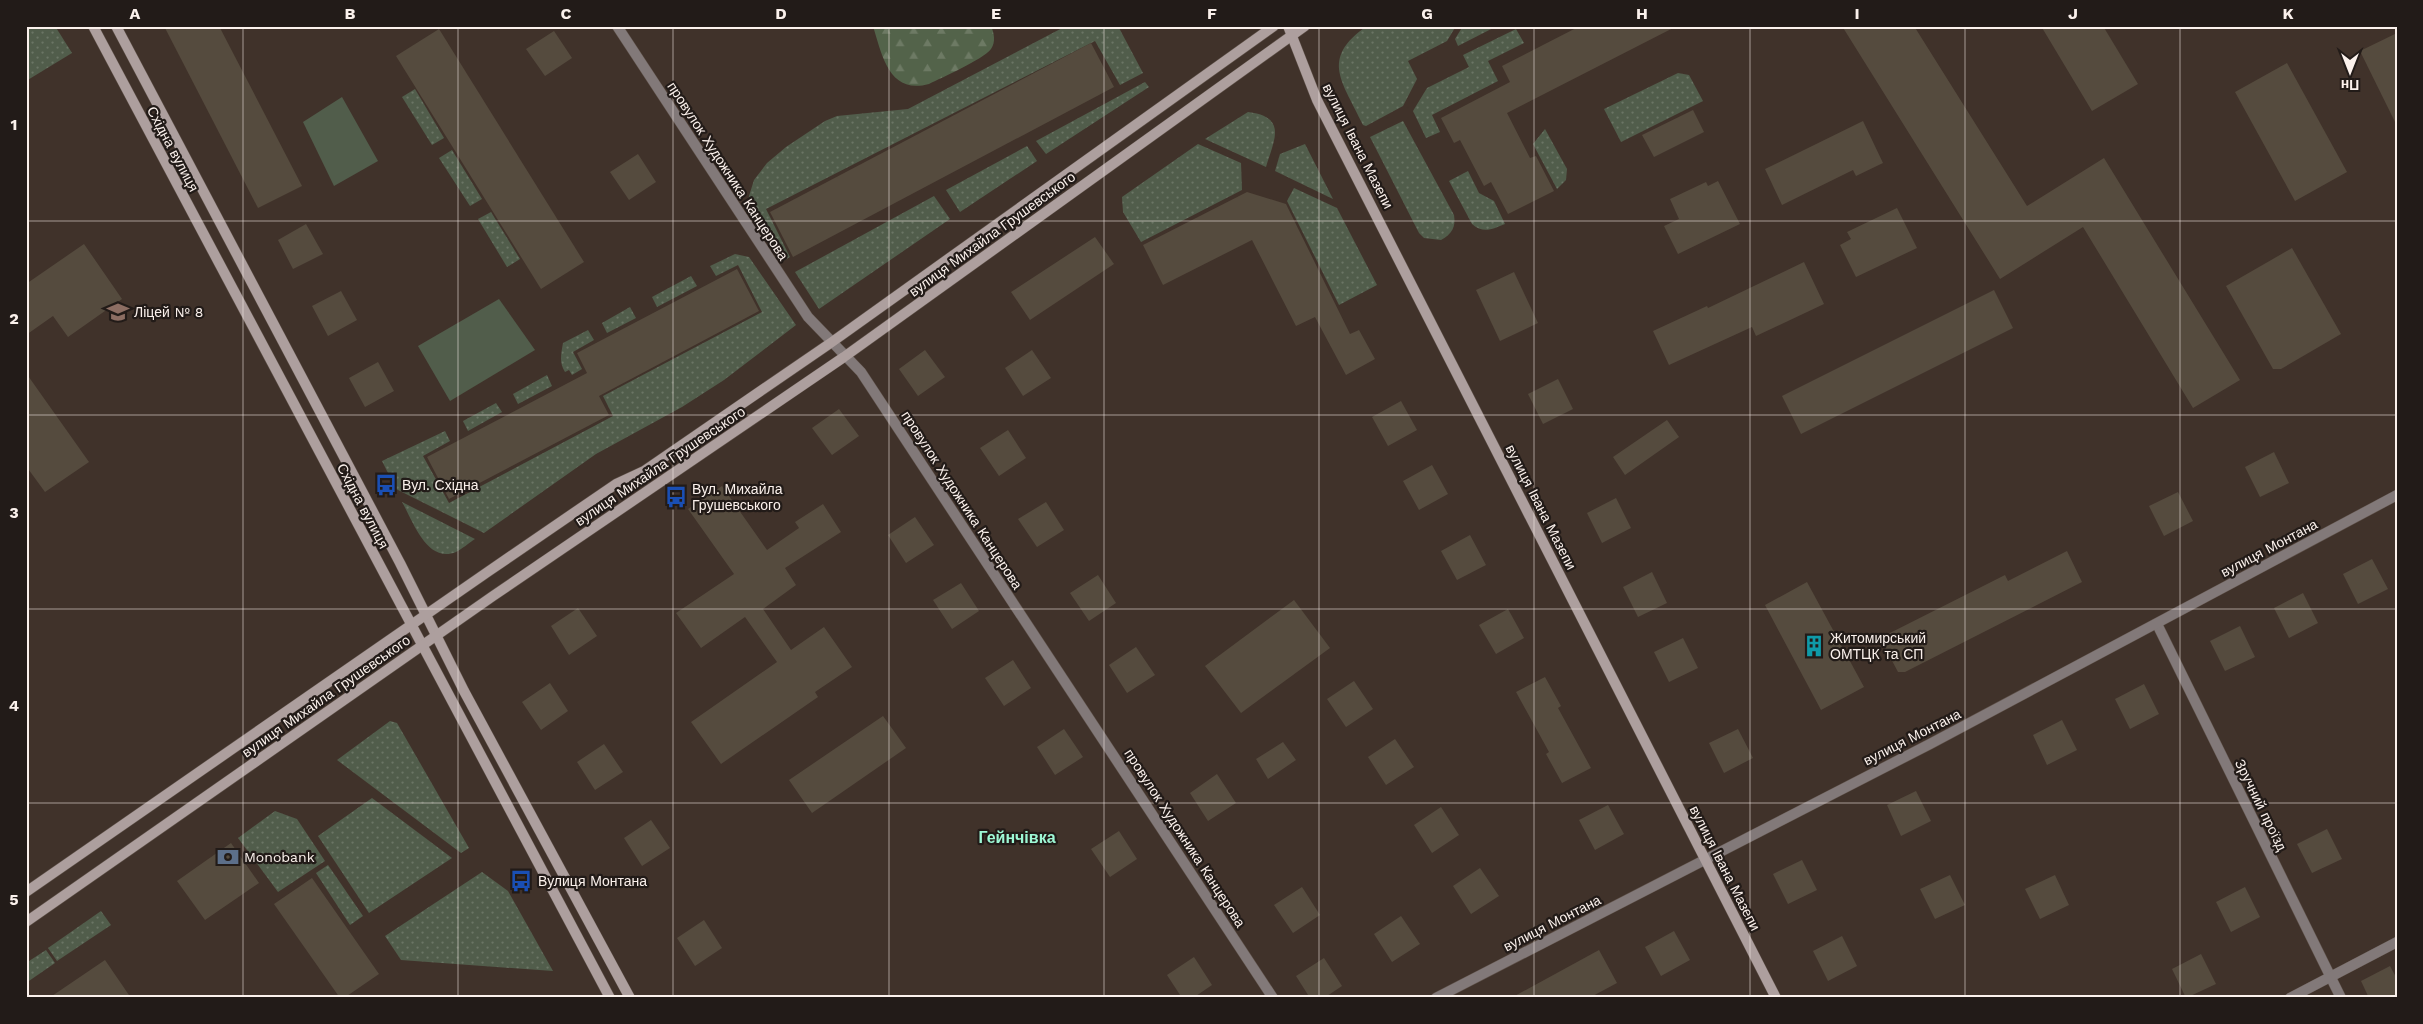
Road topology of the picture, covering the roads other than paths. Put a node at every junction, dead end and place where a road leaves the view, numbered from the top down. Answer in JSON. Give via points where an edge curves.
{"nodes":[{"id":1,"x":93,"y":26,"type":"edge"},
{"id":2,"x":116,"y":26,"type":"edge"},
{"id":3,"x":617,"y":26,"type":"edge"},
{"id":4,"x":1274,"y":26,"type":"edge"},
{"id":5,"x":1306,"y":26,"type":"edge"},
{"id":6,"x":1290,"y":31,"type":"edge"},
{"id":7,"x":832,"y":342,"type":"junction"},
{"id":8,"x":844,"y":357,"type":"junction"},
{"id":9,"x":2397,"y":495,"type":"edge"},
{"id":10,"x":426,"y":614,"type":"junction"},
{"id":11,"x":410,"y":624,"type":"junction"},
{"id":12,"x":2157,"y":624,"type":"junction"},
{"id":13,"x":437,"y":635,"type":"junction"},
{"id":14,"x":422,"y":646,"type":"junction"},
{"id":15,"x":1706,"y":860,"type":"junction"},
{"id":16,"x":26,"y":892,"type":"edge"},
{"id":17,"x":26,"y":922,"type":"edge"},
{"id":18,"x":2397,"y":942,"type":"edge"},
{"id":19,"x":2330,"y":977,"type":"junction"},
{"id":20,"x":610,"y":998,"type":"edge"},
{"id":21,"x":630,"y":998,"type":"edge"},
{"id":22,"x":1273,"y":998,"type":"edge"},
{"id":23,"x":1436,"y":998,"type":"edge"},
{"id":24,"x":1776,"y":998,"type":"edge"},
{"id":25,"x":2290,"y":998,"type":"edge"},
{"id":26,"x":2340,"y":998,"type":"edge"}],
"edges":[{"from":1,"to":11,"type":"main road","name":"Східна вулиця"},
{"from":2,"to":10,"type":"main road","name":"Східна вулиця"},
{"from":3,"to":7,"type":"street","name":"провулок Художника Канцерова","via":[[808,317]]},
{"from":4,"to":7,"type":"main road","name":"вулиця Михайла Грушевського"},
{"from":5,"to":6,"type":"main road","name":"вулиця Михайла Грушевського"},
{"from":6,"to":8,"type":"main road","name":"вулиця Михайла Грушевського"},
{"from":6,"to":15,"type":"main road","name":"вулиця Івана Мазепи","via":[[1317,100]]},
{"from":7,"to":8,"type":"street","name":"провулок Художника Канцерова"},
{"from":7,"to":10,"type":"main road","name":"вулиця Михайла Грушевського","via":[[644,471],[616,484]]},
{"from":8,"to":13,"type":"main road","name":"вулиця Михайла Грушевського"},
{"from":8,"to":22,"type":"street","name":"провулок Художника Канцерова","via":[[861,372]]},
{"from":9,"to":12,"type":"street","name":"вулиця Монтана"},
{"from":10,"to":11,"type":"main road","name":"вулиця Михайла Грушевського"},
{"from":10,"to":13,"type":"main road","name":"Східна вулиця"},
{"from":11,"to":14,"type":"main road","name":"Східна вулиця"},
{"from":11,"to":16,"type":"main road","name":"вулиця Михайла Грушевського"},
{"from":12,"to":15,"type":"street","name":"вулиця Монтана"},
{"from":12,"to":19,"type":"street","name":"Зручний проїзд"},
{"from":13,"to":14,"type":"main road","name":"вулиця Михайла Грушевського"},
{"from":13,"to":21,"type":"main road","name":"Східна вулиця"},
{"from":14,"to":17,"type":"main road","name":"вулиця Михайла Грушевського"},
{"from":14,"to":20,"type":"main road","name":"Східна вулиця"},
{"from":15,"to":23,"type":"street","name":"вулиця Монтана"},
{"from":15,"to":24,"type":"main road","name":"вулиця Івана Мазепи"},
{"from":18,"to":19,"type":"street"},
{"from":19,"to":25,"type":"street"},
{"from":19,"to":26,"type":"street","name":"Зручний проїзд"}]}
